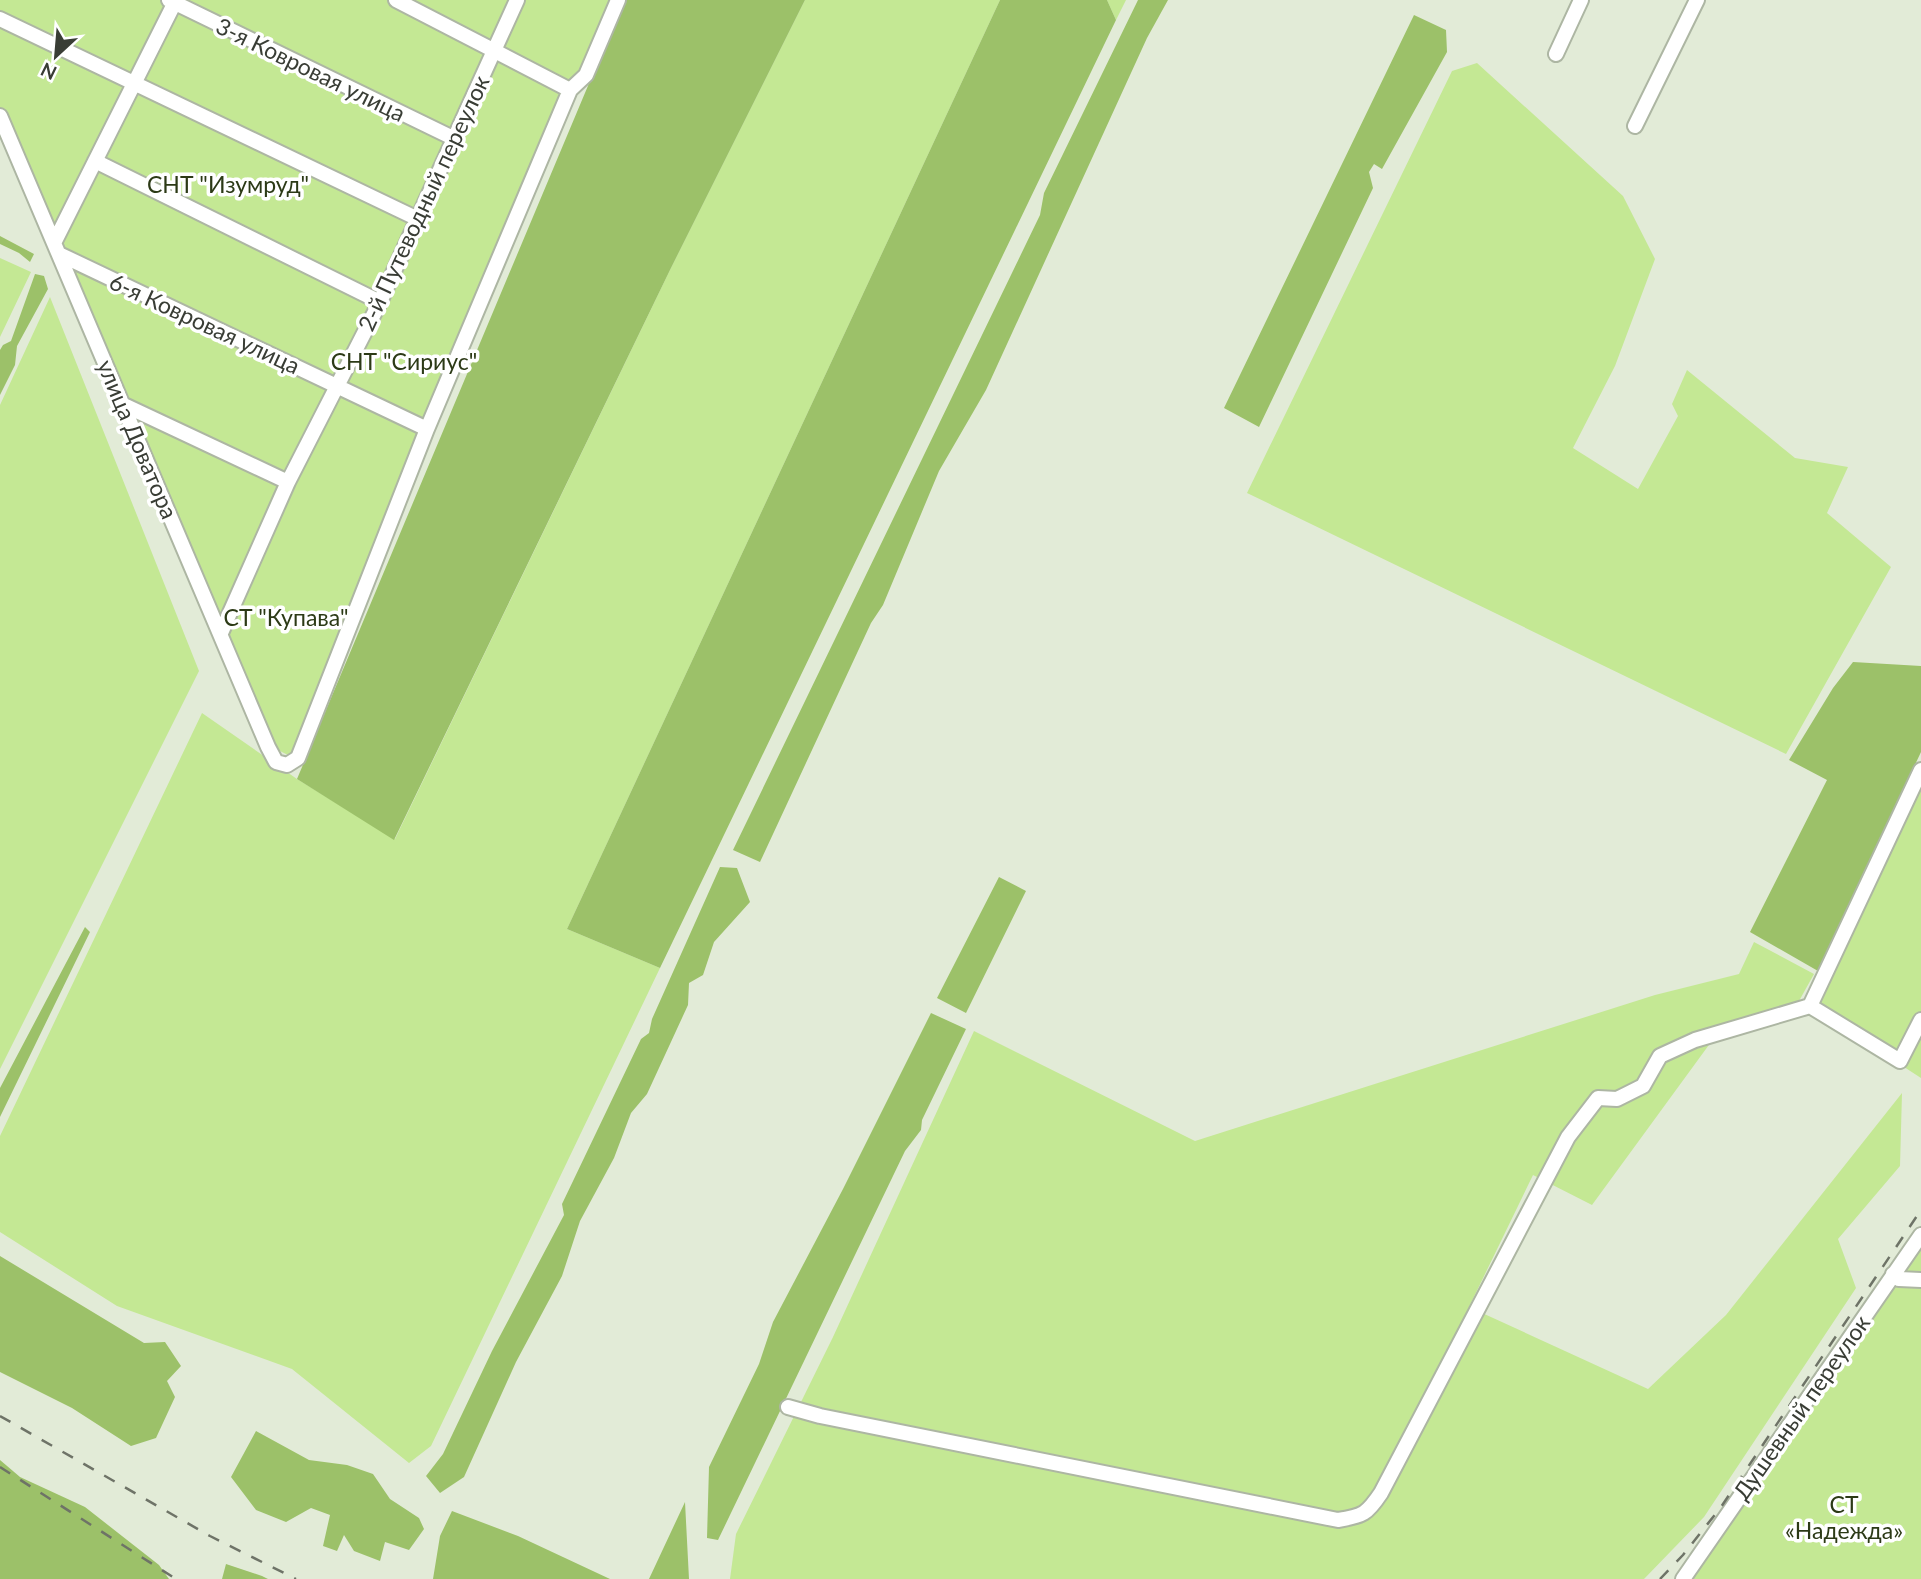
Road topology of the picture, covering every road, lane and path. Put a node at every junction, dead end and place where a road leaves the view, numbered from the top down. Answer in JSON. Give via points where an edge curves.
{"nodes":[{"id":1,"x":396,"y":0,"type":"edge"},
{"id":2,"x":517,"y":0,"type":"edge"},
{"id":3,"x":618,"y":0,"type":"edge"},
{"id":4,"x":1581,"y":0,"type":"edge"},
{"id":5,"x":1697,"y":0,"type":"edge"},
{"id":6,"x":173,"y":1,"type":"edge"},
{"id":7,"x":0,"y":19,"type":"edge"},
{"id":8,"x":493,"y":50,"type":"junction"},
{"id":9,"x":1556,"y":54,"type":"dead end"},
{"id":10,"x":134,"y":84,"type":"junction"},
{"id":11,"x":570,"y":90,"type":"junction"},
{"id":12,"x":0,"y":116,"type":"edge"},
{"id":13,"x":1635,"y":126,"type":"dead end"},
{"id":14,"x":453,"y":138,"type":"junction"},
{"id":15,"x":95,"y":161,"type":"junction"},
{"id":16,"x":418,"y":219,"type":"junction"},
{"id":17,"x":57,"y":248,"type":"junction"},
{"id":18,"x":380,"y":302,"type":"junction"},
{"id":19,"x":336,"y":385,"type":"junction"},
{"id":20,"x":124,"y":405,"type":"junction"},
{"id":21,"x":427,"y":429,"type":"junction"},
{"id":22,"x":288,"y":482,"type":"junction"},
{"id":23,"x":221,"y":633,"type":"junction"},
{"id":24,"x":1921,"y":770,"type":"edge"},
{"id":25,"x":1810,"y":1006,"type":"junction"},
{"id":26,"x":1921,"y":1020,"type":"edge"},
{"id":27,"x":1921,"y":1235,"type":"edge"},
{"id":28,"x":1893,"y":1274,"type":"junction"},
{"id":29,"x":1921,"y":1280,"type":"edge"},
{"id":30,"x":788,"y":1407,"type":"dead end"},
{"id":31,"x":1683,"y":1579,"type":"edge"}],
"edges":[{"from":1,"to":8,"type":"street"},
{"from":2,"to":8,"type":"street","name":"2-й Путеводный переулок"},
{"from":3,"to":11,"type":"street","via":[[586,75]]},
{"from":4,"to":9,"type":"street"},
{"from":5,"to":13,"type":"street"},
{"from":6,"to":10,"type":"street"},
{"from":6,"to":14,"type":"street","name":"3-я Ковровая улица"},
{"from":7,"to":10,"type":"street"},
{"from":8,"to":11,"type":"street"},
{"from":8,"to":14,"type":"street","name":"2-й Путеводный переулок"},
{"from":10,"to":15,"type":"street"},
{"from":10,"to":16,"type":"street"},
{"from":11,"to":21,"type":"street"},
{"from":12,"to":17,"type":"street","name":"улица Доватора"},
{"from":14,"to":16,"type":"street","name":"2-й Путеводный переулок"},
{"from":15,"to":17,"type":"street"},
{"from":15,"to":18,"type":"street"},
{"from":16,"to":18,"type":"street","name":"2-й Путеводный переулок"},
{"from":17,"to":19,"type":"street","name":"6-я Ковровая улица"},
{"from":17,"to":20,"type":"street","name":"улица Доватора"},
{"from":18,"to":19,"type":"street","name":"2-й Путеводный переулок"},
{"from":19,"to":21,"type":"street","name":"6-я Ковровая улица"},
{"from":19,"to":22,"type":"street","name":"2-й Путеводный переулок"},
{"from":20,"to":22,"type":"street"},
{"from":20,"to":23,"type":"street","name":"улица Доватора"},
{"from":21,"to":23,"type":"street","name":"улица Доватора","via":[[298,758],[287,765],[276,762]]},
{"from":22,"to":23,"type":"street","name":"2-й Путеводный переулок"},
{"from":24,"to":25,"type":"street"},
{"from":25,"to":26,"type":"street","via":[[1900,1061]]},
{"from":25,"to":30,"type":"street","via":[[1695,1040],[1660,1056],[1643,1086],[1617,1099],[1598,1098],[1567,1137],[1381,1493],[1360,1517],[1338,1520]]},
{"from":27,"to":28,"type":"street","name":"Душевный переулок"},
{"from":28,"to":29,"type":"street","via":[[1899,1279]]},
{"from":28,"to":31,"type":"street","name":"Душевный переулок"}]}
